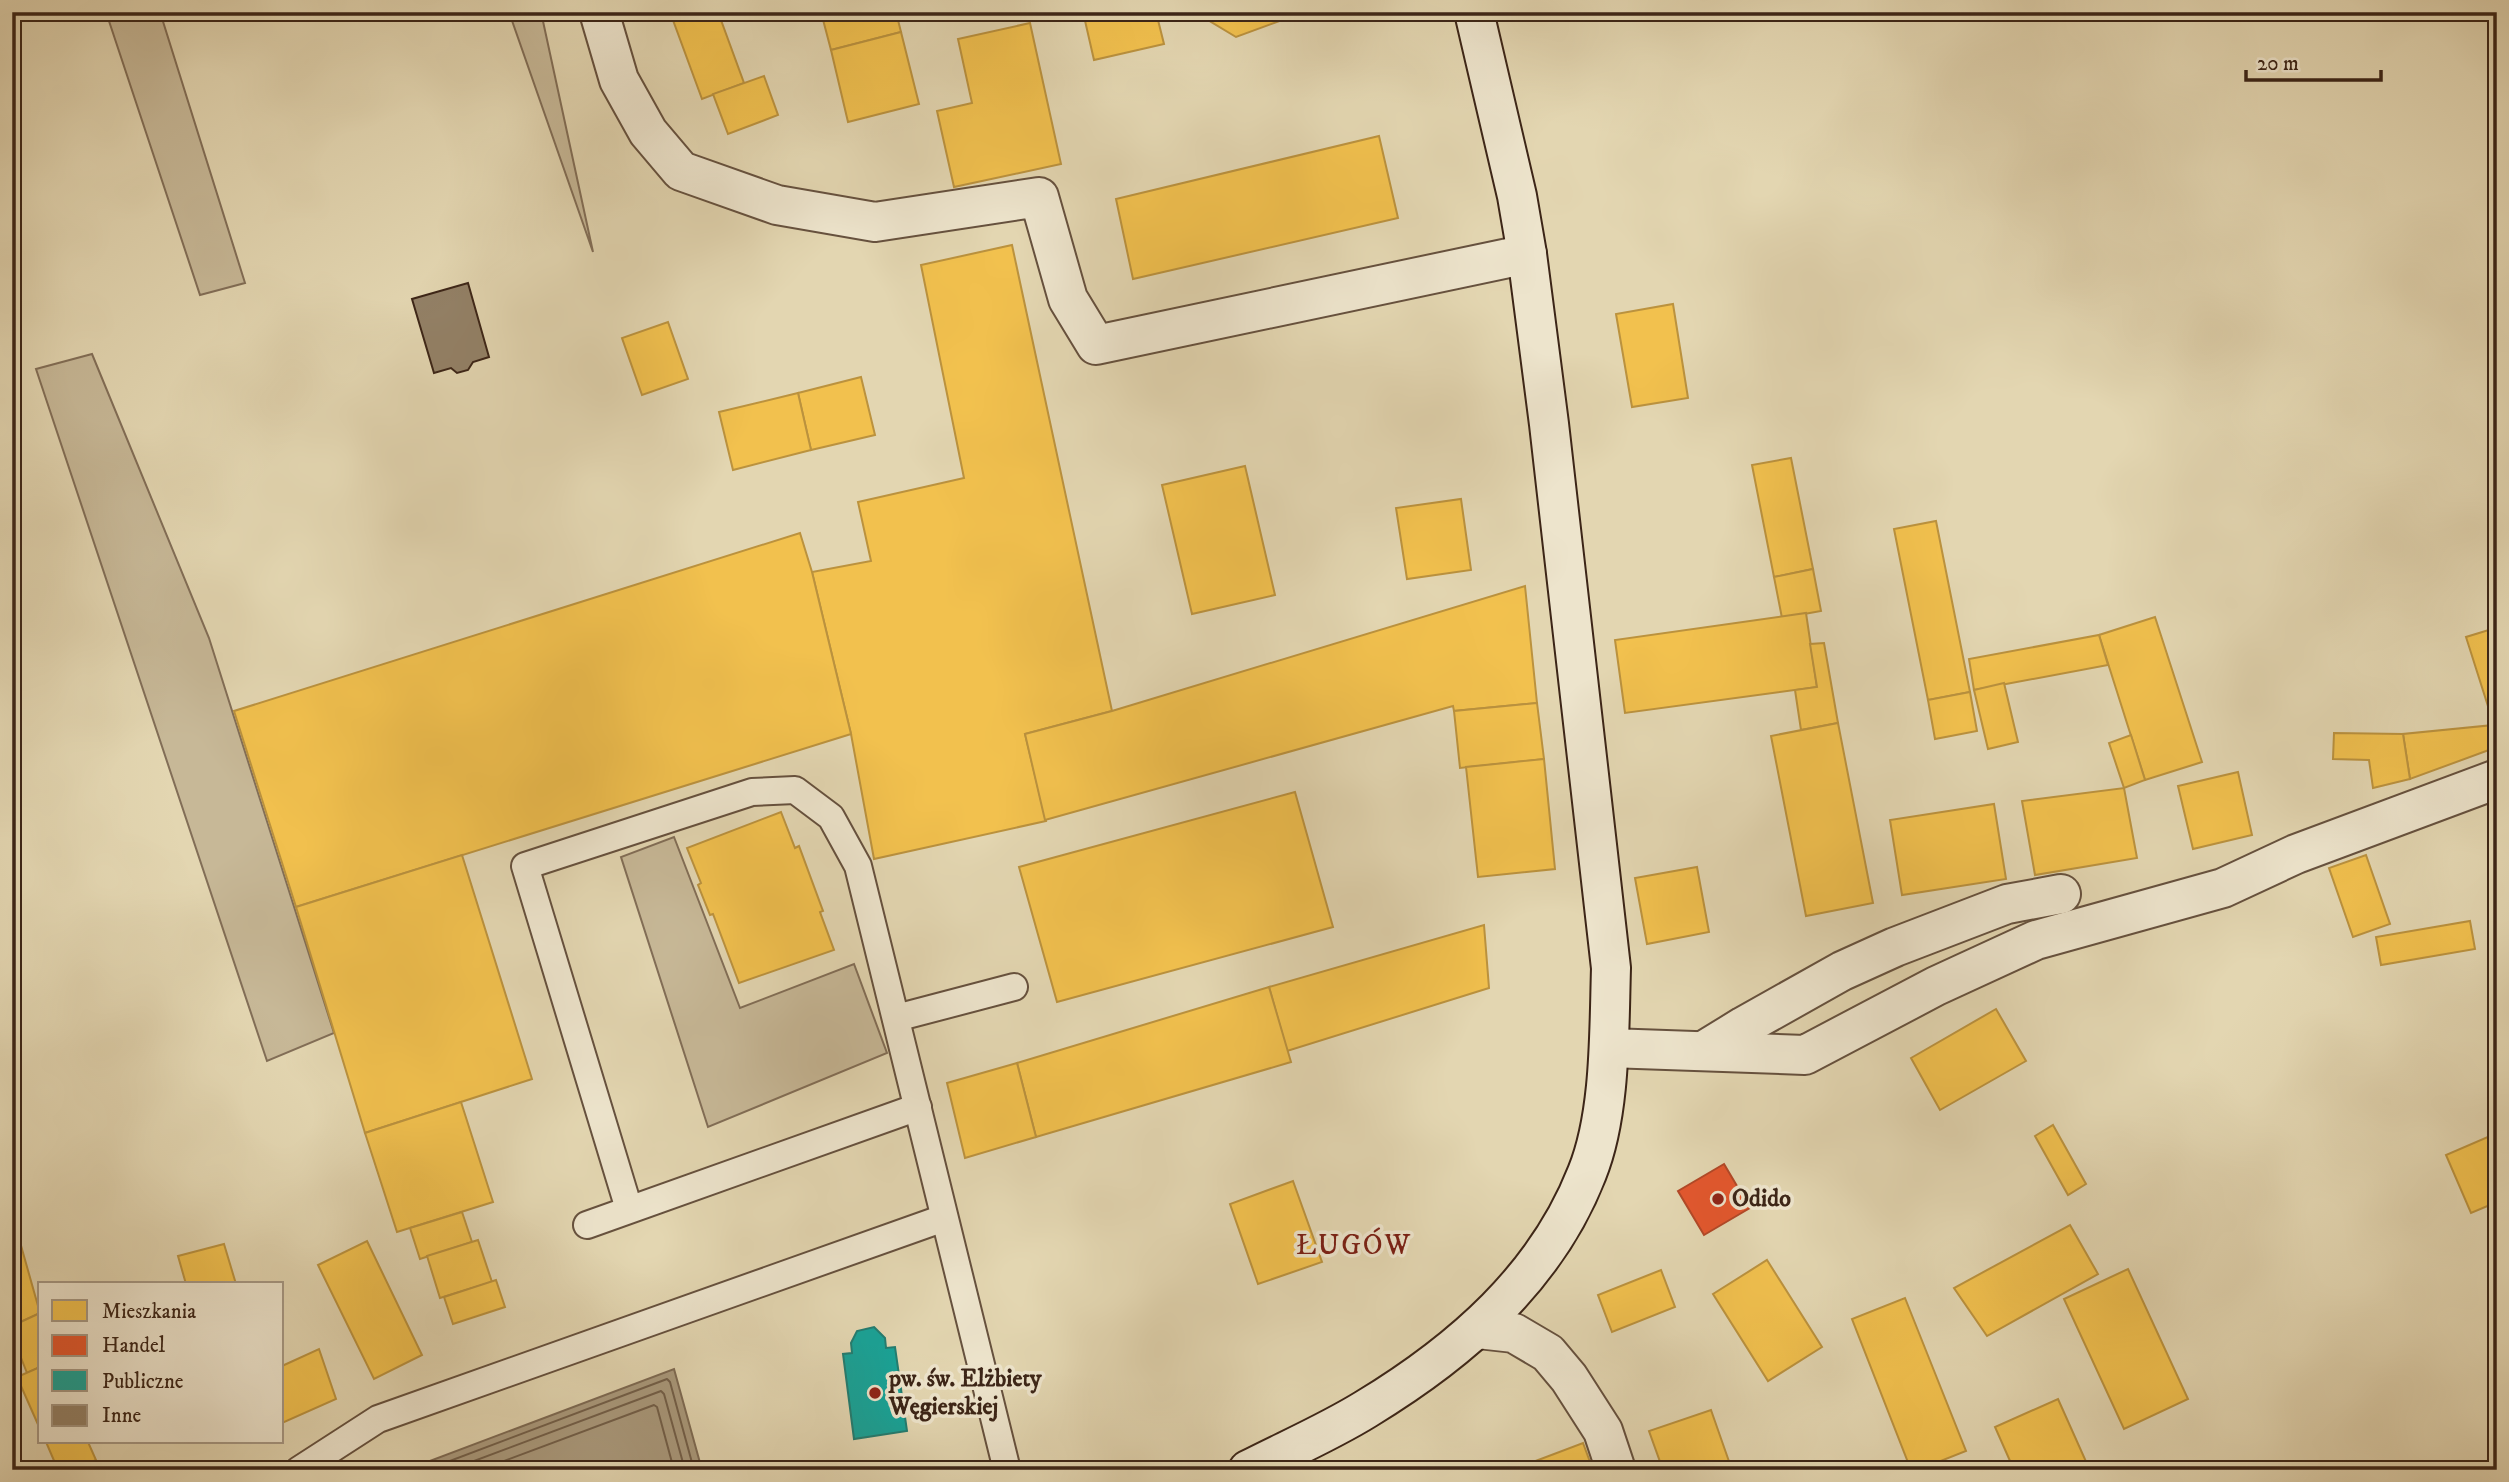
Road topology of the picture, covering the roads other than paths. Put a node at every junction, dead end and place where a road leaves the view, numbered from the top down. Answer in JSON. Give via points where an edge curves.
{"nodes":[{"id":1,"x":599,"y":12,"type":"edge"},
{"id":2,"x":1474,"y":12,"type":"edge"},
{"id":3,"x":1527,"y":254,"type":"junction"},
{"id":4,"x":2497,"y":779,"type":"edge"},
{"id":5,"x":2062,"y":894,"type":"dead end"},
{"id":6,"x":1014,"y":988,"type":"dead end"},
{"id":7,"x":896,"y":1018,"type":"junction"},
{"id":8,"x":1609,"y":1048,"type":"junction"},
{"id":9,"x":1705,"y":1050,"type":"junction"},
{"id":10,"x":918,"y":1107,"type":"junction"},
{"id":11,"x":629,"y":1209,"type":"junction"},
{"id":12,"x":944,"y":1218,"type":"junction"},
{"id":13,"x":587,"y":1224,"type":"dead end"},
{"id":14,"x":1478,"y":1329,"type":"junction"},
{"id":15,"x":299,"y":1470,"type":"edge"},
{"id":16,"x":1007,"y":1470,"type":"edge"},
{"id":17,"x":1248,"y":1470,"type":"edge"},
{"id":18,"x":1616,"y":1470,"type":"edge"}],
"edges":[{"from":1,"to":3,"type":"street","via":[[618,80],[648,132],[681,171],[777,205],[875,222],[1039,197],[1068,299],[1096,345]]},
{"from":2,"to":3,"type":"street"},
{"from":3,"to":8,"type":"street","via":[[1611,968]]},
{"from":4,"to":9,"type":"street","via":[[2296,854],[2223,888],[2036,940],[1805,1055]]},
{"from":5,"to":9,"type":"street","via":[[2007,904],[1895,947],[1842,971]]},
{"from":6,"to":7,"type":"lane"},
{"from":7,"to":10,"type":"lane"},
{"from":7,"to":11,"type":"lane","via":[[858,866],[831,817],[795,790],[752,792],[525,866]]},
{"from":8,"to":9,"type":"street"},
{"from":8,"to":14,"type":"street","via":[[1601,1119],[1588,1172],[1553,1240],[1517,1289]]},
{"from":10,"to":11,"type":"lane"},
{"from":10,"to":12,"type":"lane"},
{"from":11,"to":13,"type":"lane"},
{"from":12,"to":15,"type":"lane","via":[[378,1419]]},
{"from":12,"to":16,"type":"lane"},
{"from":14,"to":17,"type":"street","via":[[1365,1410]]},
{"from":14,"to":18,"type":"street","via":[[1514,1333],[1548,1353],[1603,1431]]}]}
